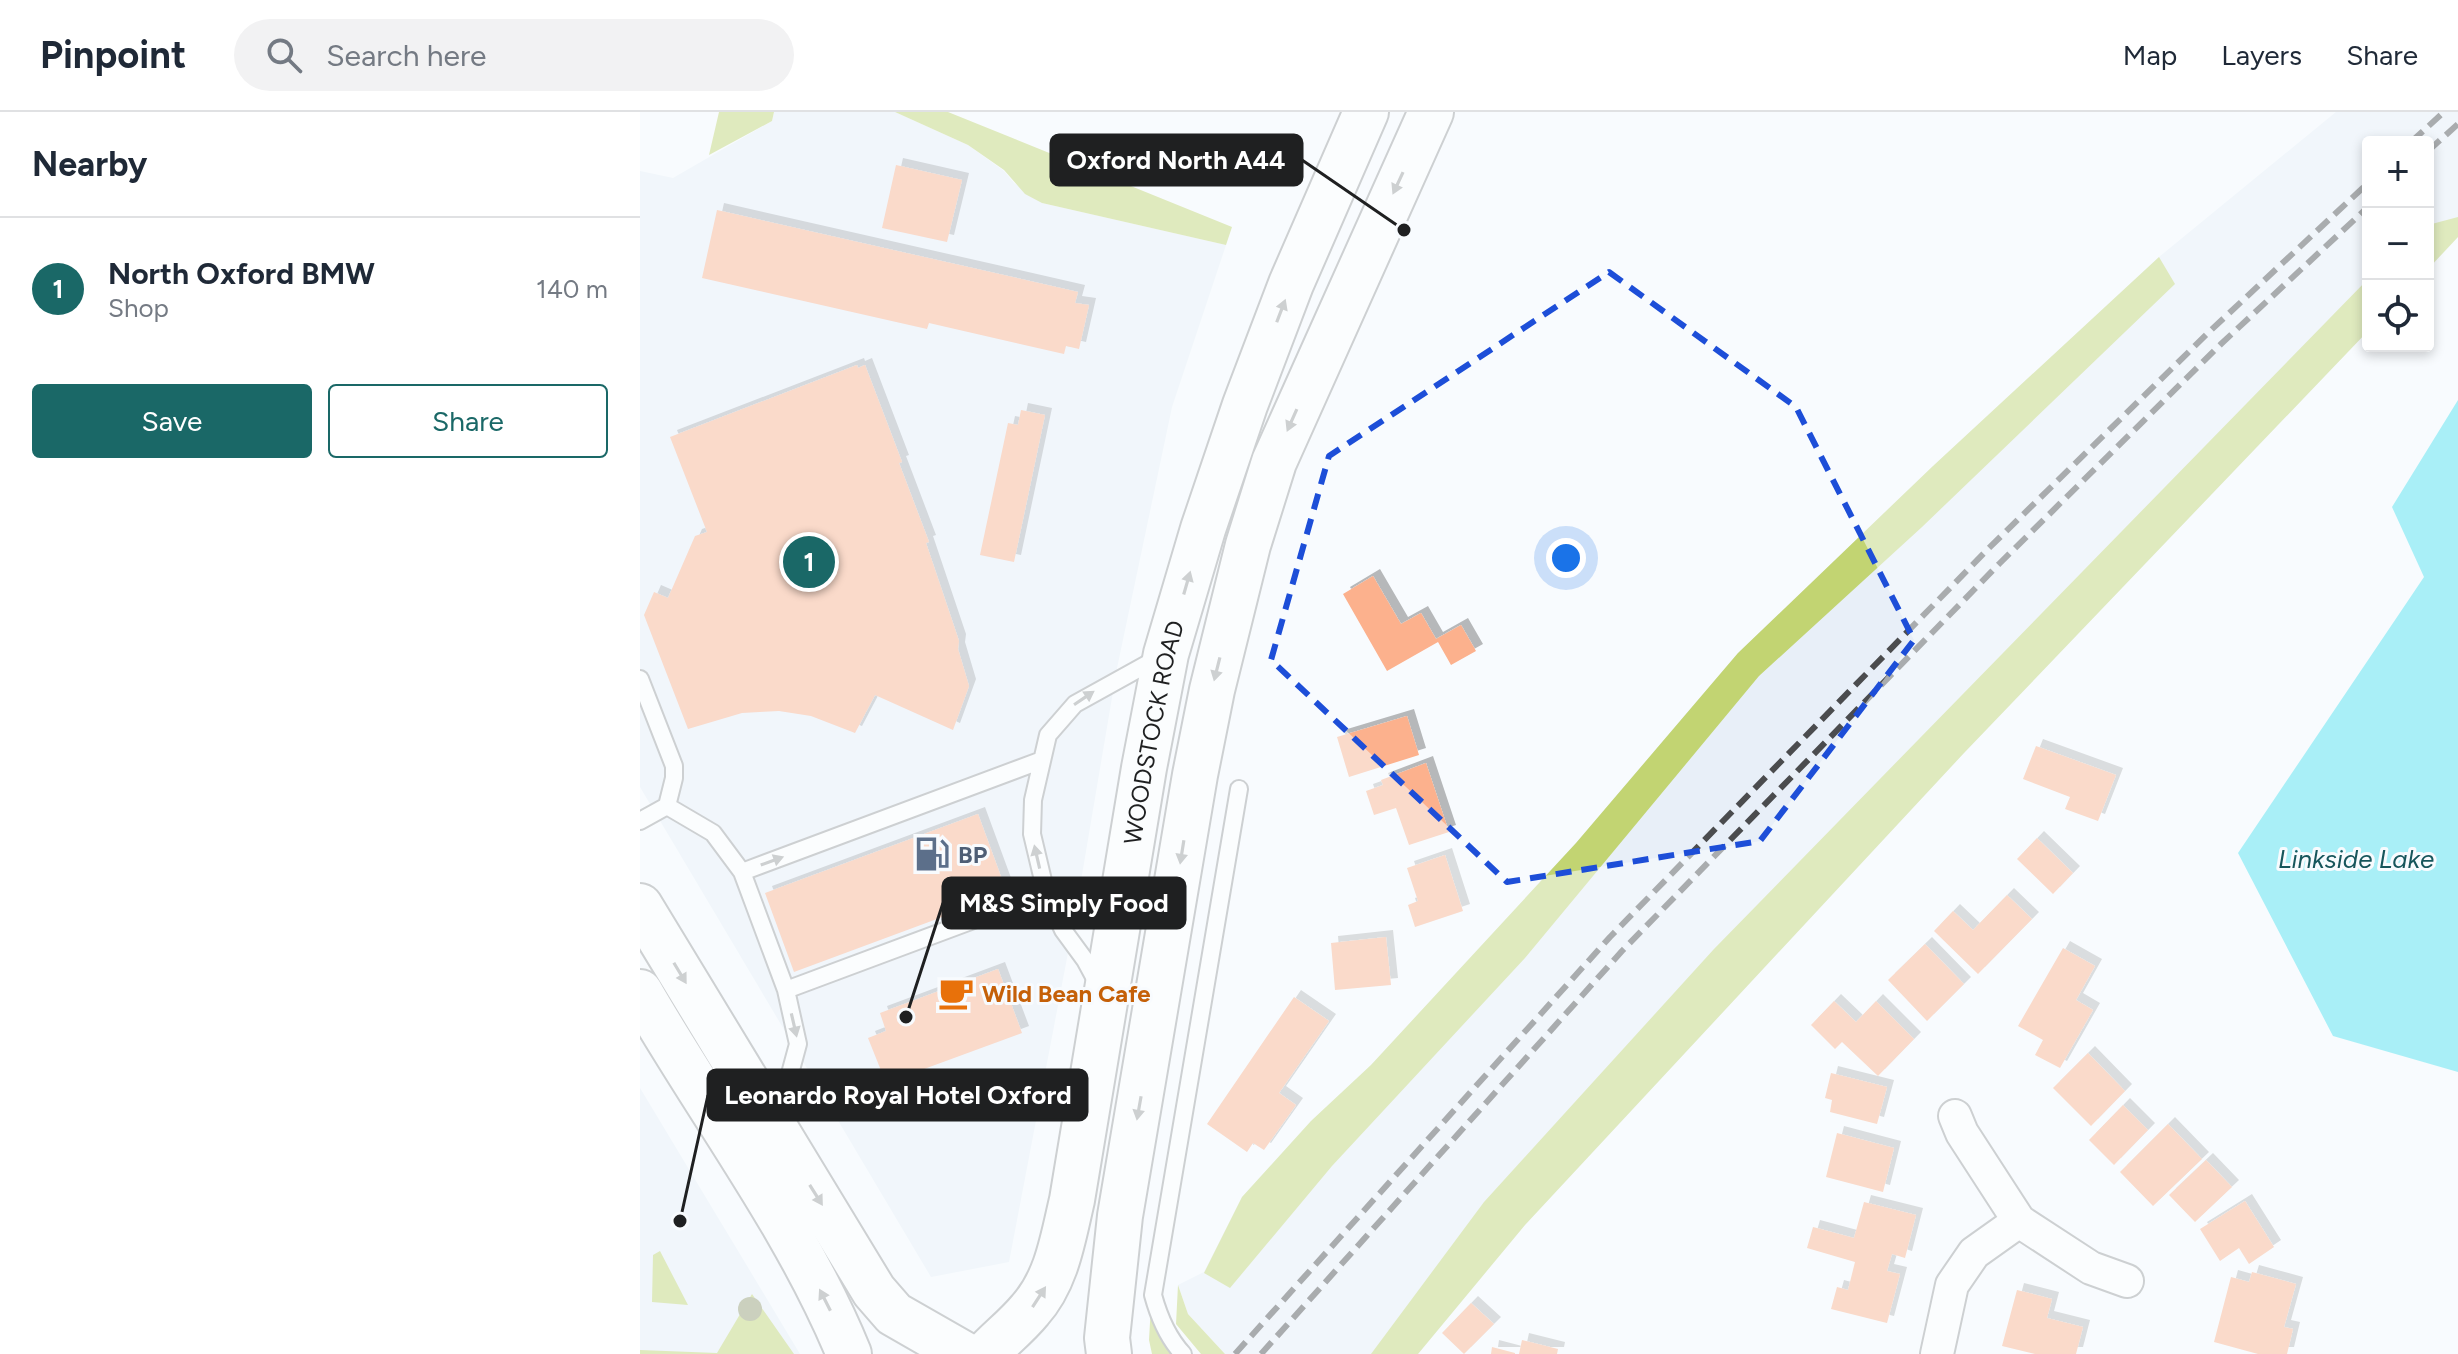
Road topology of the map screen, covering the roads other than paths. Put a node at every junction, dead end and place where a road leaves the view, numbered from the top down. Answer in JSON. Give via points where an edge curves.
{"nodes":[{"id":1,"x":1350,"y":112,"type":"edge"},
{"id":2,"x":1366,"y":112,"type":"edge"},
{"id":3,"x":1431,"y":112,"type":"edge"},
{"id":4,"x":1335,"y":184,"type":"junction"},
{"id":5,"x":1166,"y":654,"type":"junction"},
{"id":6,"x":640,"y":679,"type":"edge"},
{"id":7,"x":1042,"y":760,"type":"junction"},
{"id":8,"x":1239,"y":789,"type":"dead end"},
{"id":9,"x":667,"y":806,"type":"junction"},
{"id":10,"x":640,"y":821,"type":"edge"},
{"id":11,"x":742,"y":872,"type":"junction"},
{"id":12,"x":1046,"y":893,"type":"junction"},
{"id":13,"x":640,"y":906,"type":"edge"},
{"id":14,"x":786,"y":990,"type":"junction"},
{"id":15,"x":640,"y":992,"type":"edge"},
{"id":16,"x":1107,"y":1002,"type":"junction"},
{"id":17,"x":1955,"y":1116,"type":"dead end"},
{"id":18,"x":775,"y":1129,"type":"junction"},
{"id":19,"x":2019,"y":1221,"type":"junction"},
{"id":20,"x":2127,"y":1281,"type":"dead end"},
{"id":21,"x":849,"y":1354,"type":"edge"},
{"id":22,"x":964,"y":1354,"type":"edge"},
{"id":23,"x":986,"y":1354,"type":"edge"},
{"id":24,"x":1109,"y":1354,"type":"edge"},
{"id":25,"x":1183,"y":1354,"type":"edge"},
{"id":26,"x":1937,"y":1354,"type":"edge"}],
"edges":[{"from":1,"to":4,"type":"lane","via":[[1338,140]]},
{"from":2,"to":4,"type":"highway","name":"WOODSTOCK ROAD"},
{"from":3,"to":24,"type":"highway","name":"WOODSTOCK ROAD","one_way":true,"via":[[1274,462],[1248,545],[1195,775],[1120,1216]]},
{"from":5,"to":4,"type":"highway","name":"WOODSTOCK ROAD","one_way":true,"via":[[1245,405]]},
{"from":7,"to":5,"type":"lane","one_way":true,"via":[[1048,735],[1075,704]]},
{"from":5,"to":16,"type":"highway","name":"WOODSTOCK ROAD"},
{"from":6,"to":9,"type":"lane","via":[[674,766]]},
{"from":11,"to":7,"type":"lane","one_way":true},
{"from":12,"to":7,"type":"lane","one_way":true,"via":[[1032,834]]},
{"from":8,"to":25,"type":"lane","via":[[1153,1295],[1171,1341]]},
{"from":9,"to":10,"type":"lane"},
{"from":9,"to":11,"type":"lane","via":[[713,833]]},
{"from":11,"to":14,"type":"lane"},
{"from":12,"to":14,"type":"lane"},
{"from":12,"to":16,"type":"lane"},
{"from":13,"to":18,"type":"highway","one_way":true},
{"from":14,"to":18,"type":"lane","one_way":true,"via":[[798,1044]]},
{"from":21,"to":15,"type":"highway","one_way":true,"via":[[798,1248]]},
{"from":23,"to":16,"type":"highway","name":"WOODSTOCK ROAD","one_way":true,"via":[[1032,1309],[1059,1258]]},
{"from":17,"to":19,"type":"street"},
{"from":18,"to":22,"type":"highway","one_way":true,"via":[[874,1291],[894,1314]]},
{"from":19,"to":20,"type":"street","via":[[2091,1268]]},
{"from":19,"to":26,"type":"street","via":[[1974,1253],[1952,1285]]}]}
